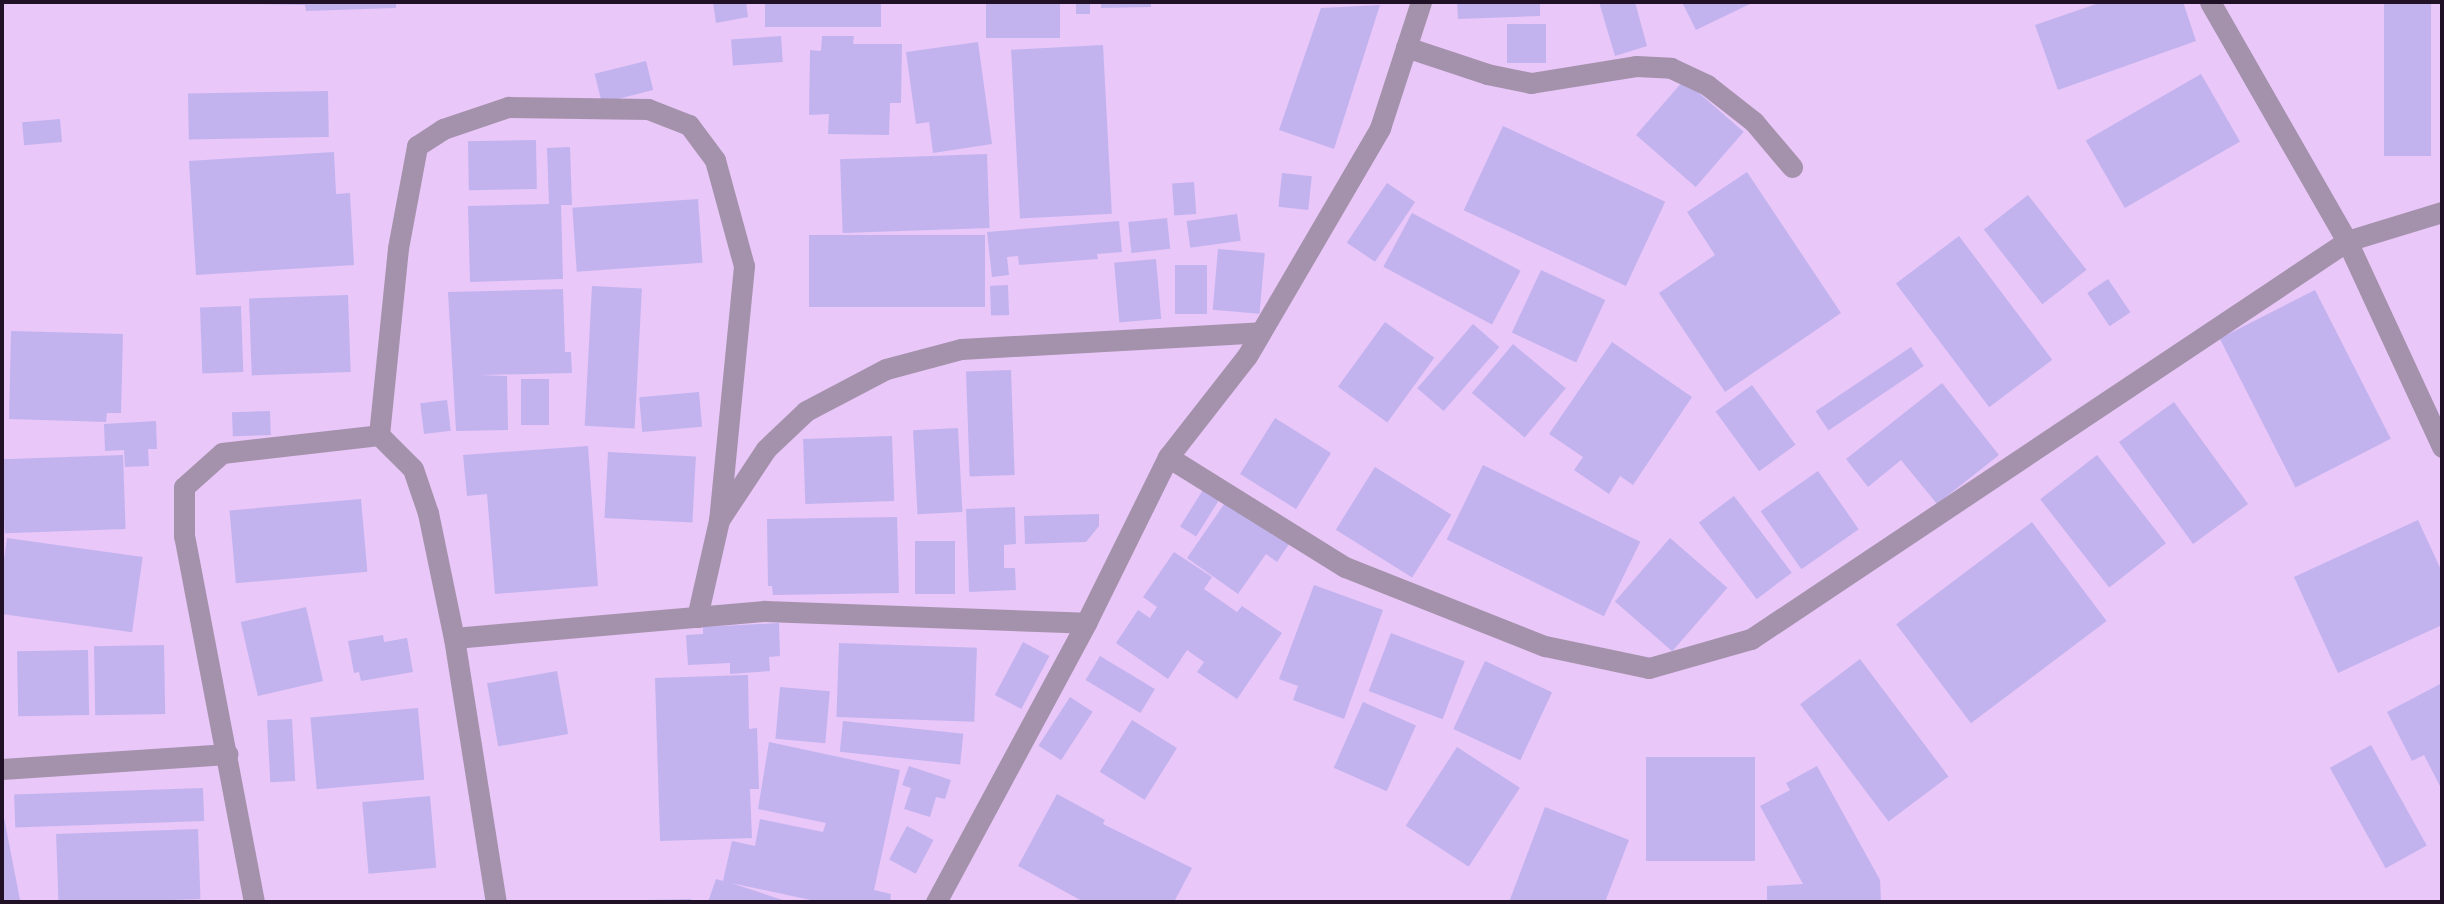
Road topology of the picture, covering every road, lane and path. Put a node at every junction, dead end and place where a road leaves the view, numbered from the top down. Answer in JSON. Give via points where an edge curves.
{"nodes":[{"id":1,"x":1421,"y":2,"type":"edge"},
{"id":2,"x":2210,"y":2,"type":"edge"},
{"id":3,"x":1406,"y":47,"type":"junction"},
{"id":4,"x":1792,"y":167,"type":"dead end"},
{"id":5,"x":2442,"y":212,"type":"edge"},
{"id":6,"x":2347,"y":241,"type":"junction"},
{"id":7,"x":1261,"y":332,"type":"junction"},
{"id":8,"x":379,"y":435,"type":"junction"},
{"id":9,"x":2442,"y":447,"type":"edge"},
{"id":10,"x":1168,"y":457,"type":"junction"},
{"id":11,"x":719,"y":520,"type":"junction"},
{"id":12,"x":697,"y":617,"type":"junction"},
{"id":13,"x":1086,"y":623,"type":"junction"},
{"id":14,"x":454,"y":638,"type":"junction"},
{"id":15,"x":228,"y":754,"type":"junction"},
{"id":16,"x":2,"y":769,"type":"edge"},
{"id":17,"x":254,"y":902,"type":"edge"},
{"id":18,"x":496,"y":902,"type":"edge"},
{"id":19,"x":936,"y":902,"type":"edge"}],
"edges":[{"from":1,"to":3,"type":"street"},
{"from":2,"to":6,"type":"street"},
{"from":3,"to":4,"type":"street","via":[[1487,74],[1531,83],[1636,66],[1671,68],[1707,85],[1754,122]]},
{"from":3,"to":7,"type":"street","via":[[1380,128]]},
{"from":5,"to":6,"type":"street"},
{"from":6,"to":9,"type":"street"},
{"from":6,"to":10,"type":"street","via":[[1751,639],[1649,668],[1545,646],[1345,567]]},
{"from":7,"to":10,"type":"street"},
{"from":7,"to":11,"type":"street","via":[[961,349],[886,369],[806,411],[766,449]]},
{"from":8,"to":11,"type":"street","via":[[398,248],[417,146],[443,129],[508,107],[648,109],[690,125],[715,160],[744,266]]},
{"from":8,"to":14,"type":"street","via":[[413,469],[428,513]]},
{"from":8,"to":15,"type":"street","via":[[222,453],[184,487],[184,536]]},
{"from":10,"to":13,"type":"street"},
{"from":11,"to":12,"type":"street"},
{"from":12,"to":13,"type":"street","via":[[765,611]]},
{"from":12,"to":14,"type":"street"},
{"from":13,"to":19,"type":"street"},
{"from":14,"to":18,"type":"street"},
{"from":15,"to":16,"type":"street"},
{"from":15,"to":17,"type":"street"}]}
